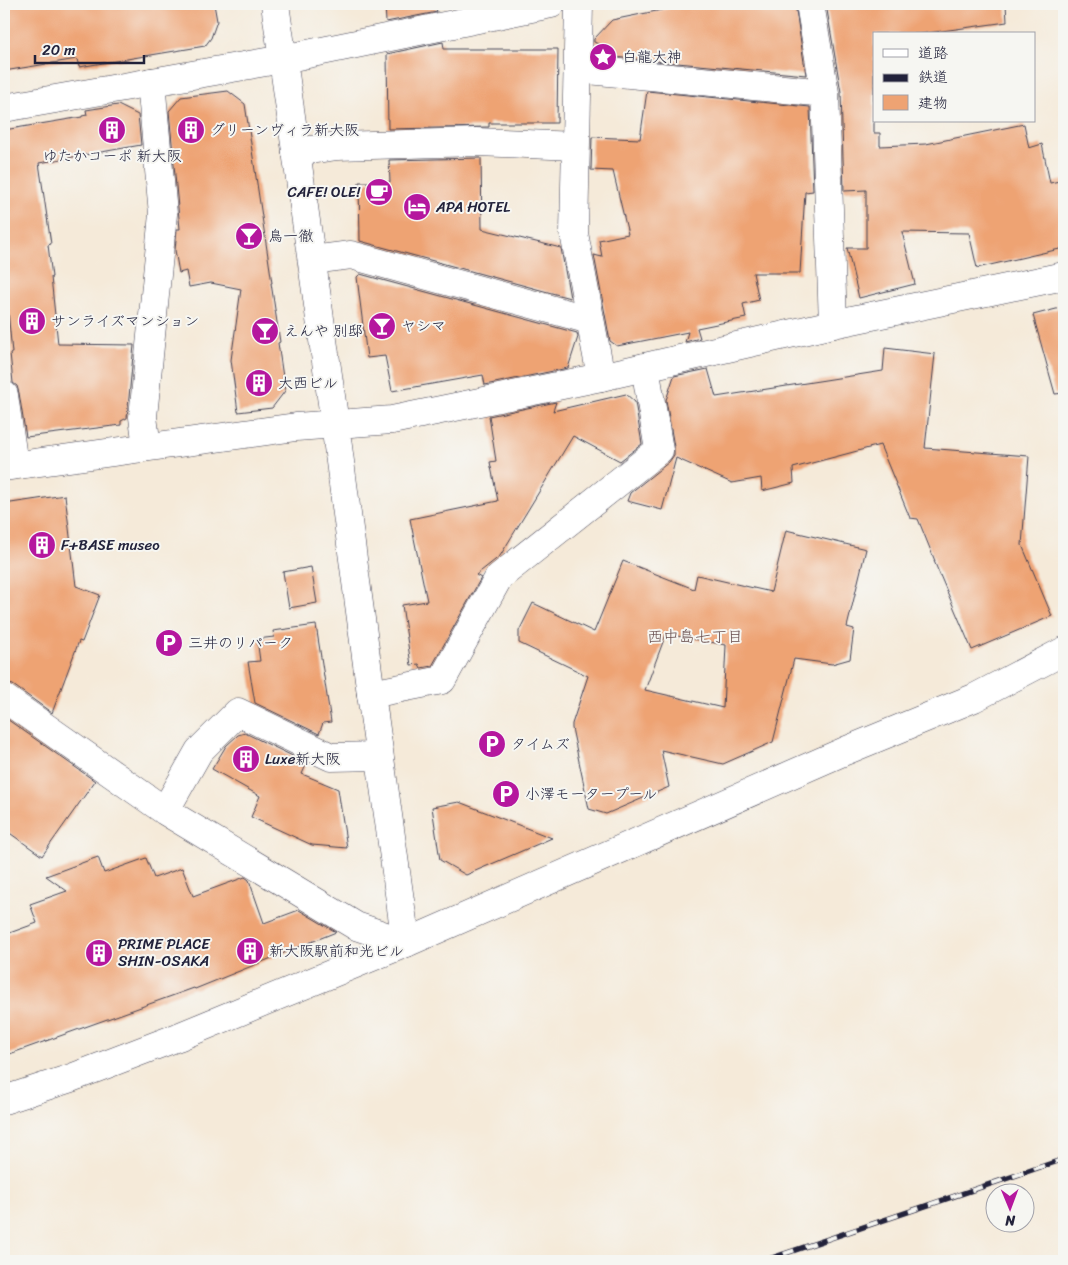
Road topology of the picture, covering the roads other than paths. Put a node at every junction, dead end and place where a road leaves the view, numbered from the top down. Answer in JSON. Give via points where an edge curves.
{"nodes":[{"id":1,"x":275,"y":4,"type":"edge"},
{"id":2,"x":551,"y":4,"type":"edge"},
{"id":3,"x":579,"y":4,"type":"edge"},
{"id":4,"x":810,"y":4,"type":"edge"},
{"id":5,"x":283,"y":60,"type":"junction"},
{"id":6,"x":578,"y":70,"type":"junction"},
{"id":7,"x":151,"y":82,"type":"junction"},
{"id":8,"x":825,"y":93,"type":"junction"},
{"id":9,"x":4,"y":108,"type":"edge"},
{"id":10,"x":576,"y":146,"type":"junction"},
{"id":11,"x":296,"y":152,"type":"junction"},
{"id":12,"x":312,"y":260,"type":"junction"},
{"id":13,"x":1064,"y":276,"type":"edge"},
{"id":14,"x":590,"y":320,"type":"junction"},
{"id":15,"x":833,"y":324,"type":"junction"},
{"id":16,"x":645,"y":367,"type":"junction"},
{"id":17,"x":601,"y":377,"type":"junction"},
{"id":18,"x":4,"y":395,"type":"edge"},
{"id":19,"x":335,"y":424,"type":"junction"},
{"id":20,"x":147,"y":447,"type":"junction"},
{"id":21,"x":9,"y":466,"type":"edge"},
{"id":22,"x":1064,"y":651,"type":"edge"},
{"id":23,"x":371,"y":694,"type":"junction"},
{"id":24,"x":4,"y":698,"type":"edge"},
{"id":25,"x":379,"y":756,"type":"junction"},
{"id":26,"x":165,"y":811,"type":"junction"},
{"id":27,"x":406,"y":943,"type":"junction"},
{"id":28,"x":4,"y":1100,"type":"edge"}],
"edges":[{"from":1,"to":5,"type":"street"},
{"from":2,"to":5,"type":"street"},
{"from":3,"to":6,"type":"street"},
{"from":4,"to":8,"type":"street"},
{"from":5,"to":7,"type":"street"},
{"from":5,"to":11,"type":"street"},
{"from":6,"to":8,"type":"street"},
{"from":6,"to":10,"type":"street"},
{"from":7,"to":9,"type":"street"},
{"from":7,"to":20,"type":"street","via":[[163,214],[143,417]]},
{"from":8,"to":15,"type":"street"},
{"from":10,"to":11,"type":"street","via":[[476,142],[337,146]]},
{"from":10,"to":14,"type":"street","via":[[574,233]]},
{"from":11,"to":12,"type":"street"},
{"from":12,"to":14,"type":"street","via":[[351,255]]},
{"from":12,"to":19,"type":"street"},
{"from":13,"to":15,"type":"street"},
{"from":14,"to":17,"type":"street"},
{"from":15,"to":16,"type":"street"},
{"from":16,"to":17,"type":"street"},
{"from":16,"to":23,"type":"street","via":[[659,450],[499,578],[442,680]]},
{"from":17,"to":19,"type":"street","via":[[392,420]]},
{"from":18,"to":21,"type":"street"},
{"from":19,"to":20,"type":"street"},
{"from":19,"to":23,"type":"street"},
{"from":20,"to":21,"type":"street"},
{"from":22,"to":27,"type":"street","via":[[974,698]]},
{"from":23,"to":25,"type":"street"},
{"from":24,"to":26,"type":"street"},
{"from":25,"to":26,"type":"street","via":[[331,757],[238,712],[199,751]]},
{"from":25,"to":27,"type":"street"},
{"from":26,"to":27,"type":"street","via":[[356,926]]},
{"from":27,"to":28,"type":"street","via":[[151,1047]]}]}
